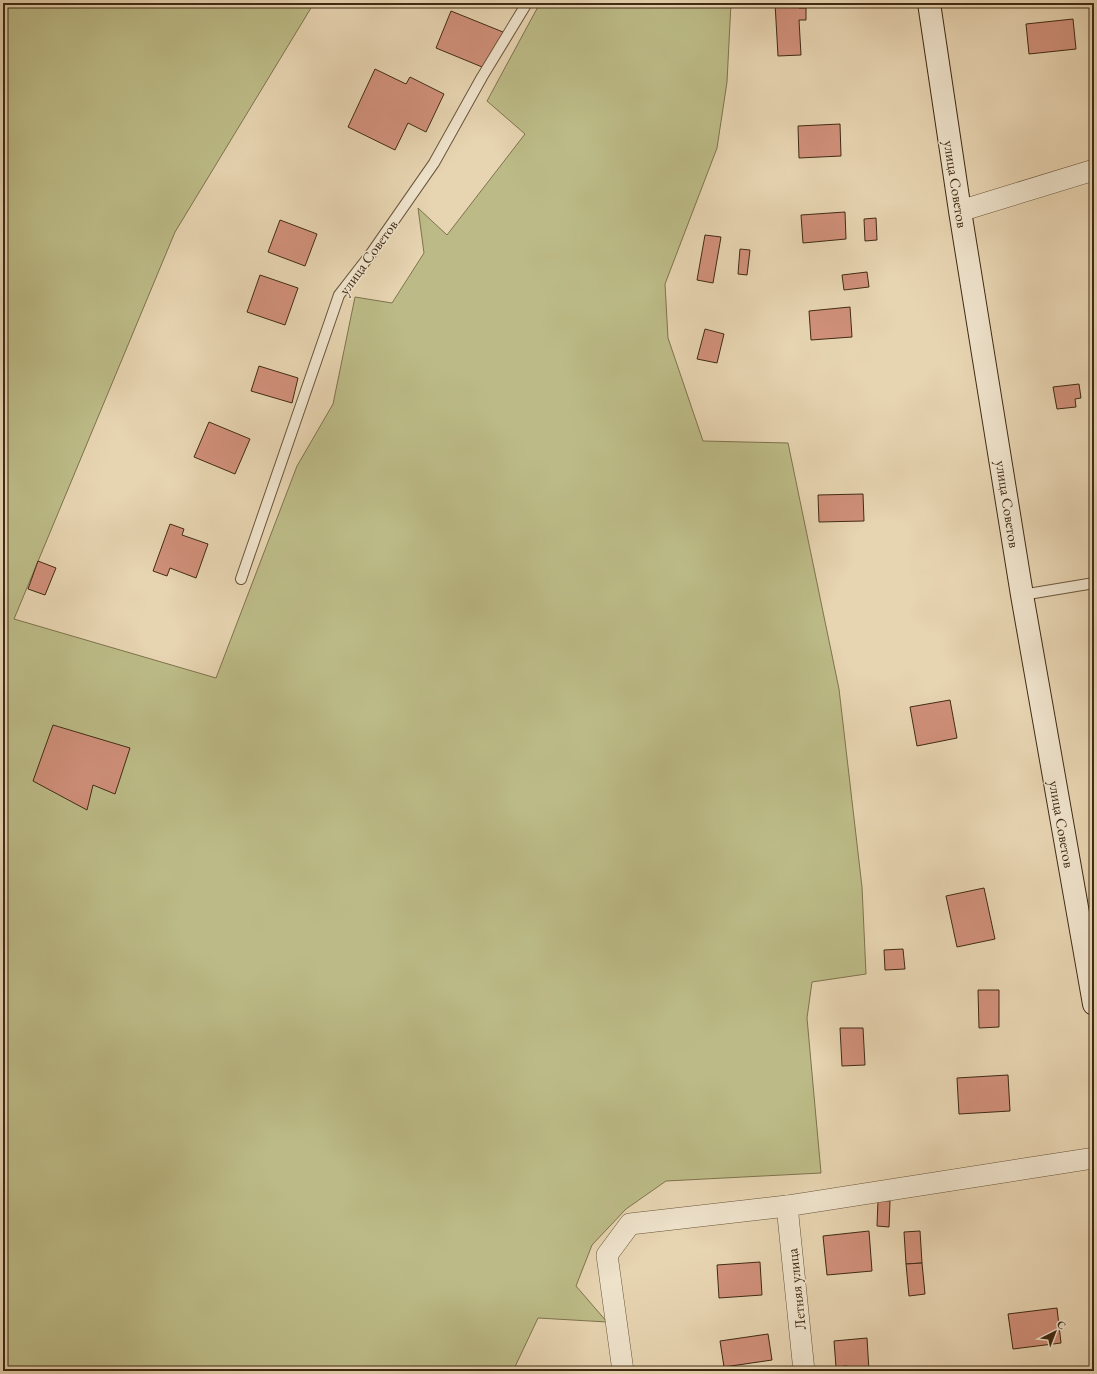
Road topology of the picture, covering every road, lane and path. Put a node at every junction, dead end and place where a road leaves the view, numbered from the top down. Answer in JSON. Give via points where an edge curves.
{"nodes":[{"id":1,"x":527,"y":3,"type":"edge"},
{"id":2,"x":929,"y":3,"type":"edge"},
{"id":3,"x":1094,"y":170,"type":"edge"},
{"id":4,"x":960,"y":211,"type":"junction"},
{"id":5,"x":241,"y":579,"type":"dead end"},
{"id":6,"x":1094,"y":583,"type":"edge"},
{"id":7,"x":1022,"y":595,"type":"junction"},
{"id":8,"x":1094,"y":1004,"type":"edge"},
{"id":9,"x":1094,"y":1158,"type":"edge"},
{"id":10,"x":788,"y":1206,"type":"junction"},
{"id":11,"x":623,"y":1371,"type":"edge"},
{"id":12,"x":804,"y":1371,"type":"edge"}],
"edges":[{"from":1,"to":5,"type":"lane","name":"улица Советов","via":[[434,163],[339,295]]},
{"from":2,"to":4,"type":"main road","name":"улица Советов"},
{"from":3,"to":4,"type":"street"},
{"from":4,"to":7,"type":"main road","name":"улица Советов"},
{"from":6,"to":7,"type":"lane"},
{"from":7,"to":8,"type":"main road","name":"улица Советов"},
{"from":9,"to":10,"type":"street"},
{"from":10,"to":11,"type":"street","via":[[630,1224],[607,1255]]},
{"from":10,"to":12,"type":"street","name":"Летняя улица"}]}
